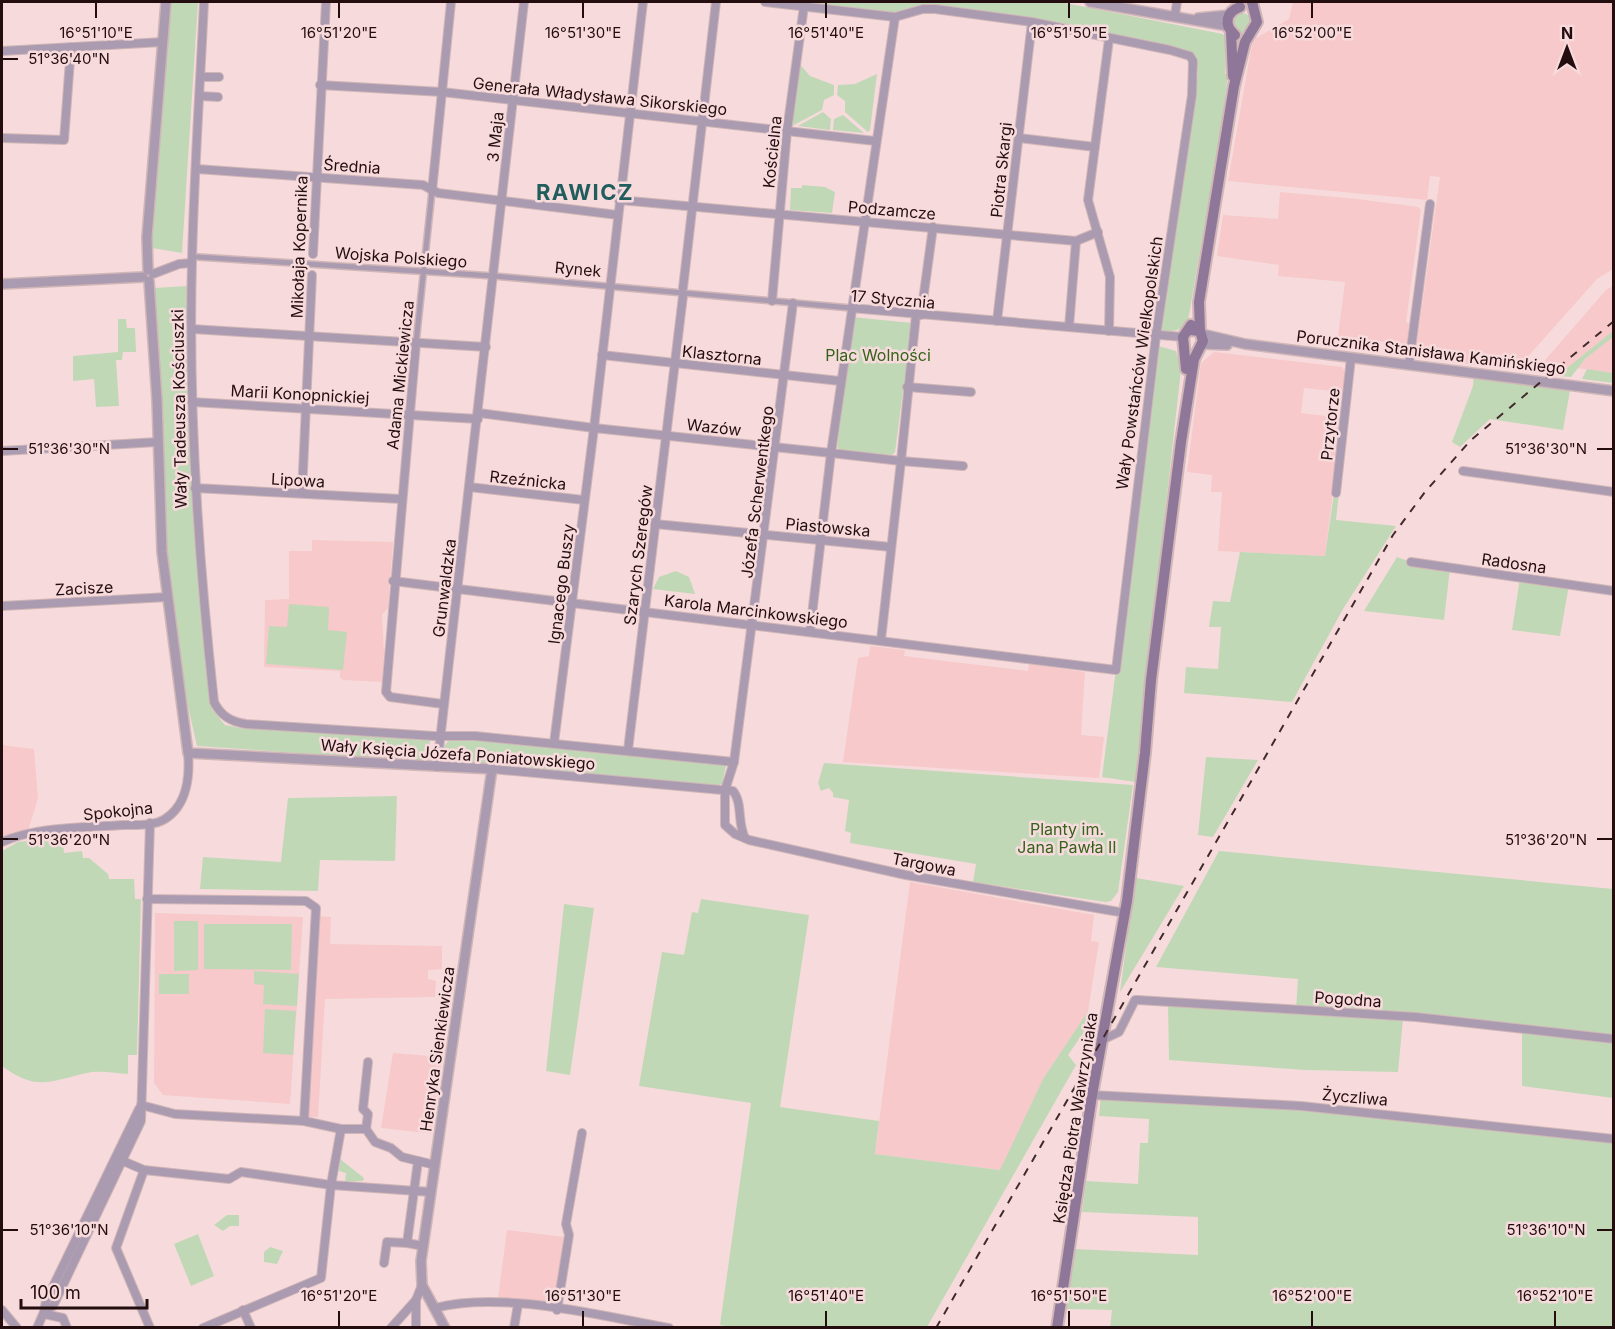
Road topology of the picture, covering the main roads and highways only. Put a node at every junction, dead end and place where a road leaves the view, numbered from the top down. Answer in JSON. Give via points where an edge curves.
{"nodes":[{"id":1,"x":1241,"y":4,"type":"edge"},
{"id":2,"x":1252,"y":6,"type":"edge"},
{"id":3,"x":1229,"y":24,"type":"junction"},
{"id":4,"x":1249,"y":34,"type":"junction"},
{"id":5,"x":1234,"y":86,"type":"junction"},
{"id":6,"x":1192,"y":338,"type":"junction"},
{"id":7,"x":1170,"y":526,"type":"junction"},
{"id":8,"x":1057,"y":1328,"type":"edge"}],
"edges":[{"from":1,"to":2,"type":"main road"},
{"from":1,"to":3,"type":"main road"},
{"from":2,"to":4,"type":"main road","via":[[1257,22]]},
{"from":3,"to":4,"type":"main road","via":[[1239,36]]},
{"from":3,"to":5,"type":"main road"},
{"from":4,"to":5,"type":"main road"},
{"from":5,"to":6,"type":"main road"},
{"from":6,"to":7,"type":"main road","via":[[1174,454]]},
{"from":6,"to":7,"type":"main road","via":[[1194,359]]},
{"from":7,"to":8,"type":"main road","name":"Księdza Piotra Wawrzyniaka","via":[[1125,913],[1092,1095]]}]}
